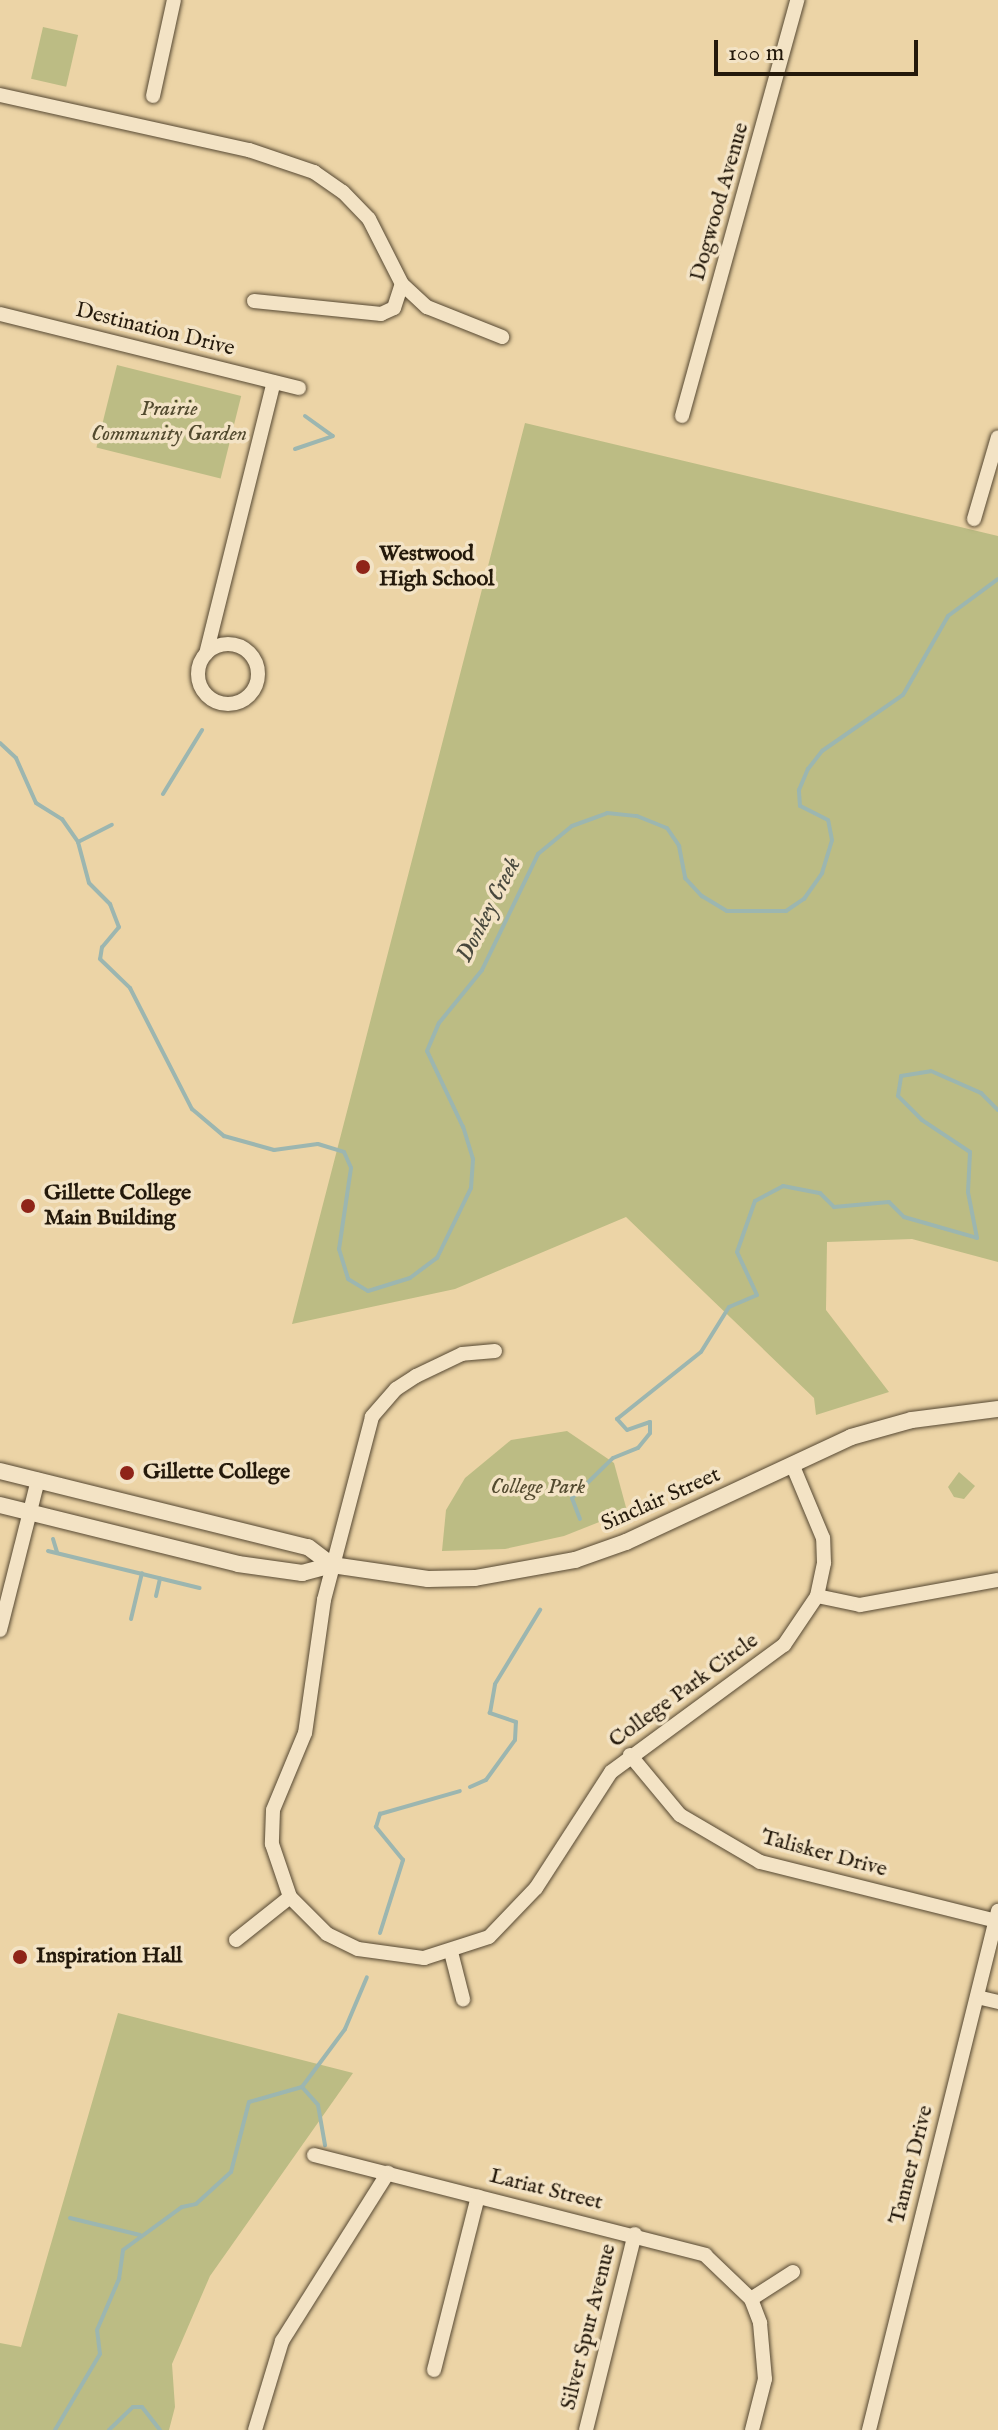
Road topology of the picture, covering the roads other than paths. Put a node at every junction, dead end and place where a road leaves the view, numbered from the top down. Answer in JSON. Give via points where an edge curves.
{"nodes":[{"id":1,"x":174,"y":0,"type":"edge"},
{"id":2,"x":797,"y":0,"type":"edge"},
{"id":3,"x":0,"y":95,"type":"edge"},
{"id":4,"x":153,"y":96,"type":"dead end"},
{"id":5,"x":402,"y":284,"type":"junction"},
{"id":6,"x":254,"y":301,"type":"dead end"},
{"id":7,"x":0,"y":314,"type":"edge"},
{"id":8,"x":502,"y":337,"type":"dead end"},
{"id":9,"x":274,"y":382,"type":"junction"},
{"id":10,"x":299,"y":388,"type":"dead end"},
{"id":11,"x":682,"y":416,"type":"dead end"},
{"id":12,"x":998,"y":437,"type":"edge"},
{"id":13,"x":974,"y":519,"type":"dead end"},
{"id":14,"x":206,"y":654,"type":"junction"},
{"id":15,"x":495,"y":1351,"type":"dead end"},
{"id":16,"x":998,"y":1409,"type":"edge"},
{"id":17,"x":792,"y":1464,"type":"junction"},
{"id":18,"x":0,"y":1471,"type":"edge"},
{"id":19,"x":38,"y":1480,"type":"junction"},
{"id":20,"x":0,"y":1505,"type":"edge"},
{"id":21,"x":30,"y":1513,"type":"junction"},
{"id":22,"x":332,"y":1565,"type":"junction"},
{"id":23,"x":998,"y":1580,"type":"edge"},
{"id":24,"x":817,"y":1596,"type":"junction"},
{"id":25,"x":0,"y":1630,"type":"edge"},
{"id":26,"x":630,"y":1755,"type":"junction"},
{"id":27,"x":290,"y":1897,"type":"junction"},
{"id":28,"x":997,"y":1916,"type":"edge"},
{"id":29,"x":236,"y":1940,"type":"dead end"},
{"id":30,"x":451,"y":1952,"type":"junction"},
{"id":31,"x":977,"y":1997,"type":"junction"},
{"id":32,"x":463,"y":1999,"type":"dead end"},
{"id":33,"x":998,"y":2002,"type":"edge"},
{"id":34,"x":314,"y":2155,"type":"dead end"},
{"id":35,"x":388,"y":2173,"type":"junction"},
{"id":36,"x":478,"y":2196,"type":"junction"},
{"id":37,"x":635,"y":2234,"type":"junction"},
{"id":38,"x":793,"y":2272,"type":"dead end"},
{"id":39,"x":751,"y":2299,"type":"junction"},
{"id":40,"x":434,"y":2370,"type":"dead end"},
{"id":41,"x":255,"y":2430,"type":"edge"},
{"id":42,"x":586,"y":2430,"type":"edge"},
{"id":43,"x":752,"y":2430,"type":"edge"},
{"id":44,"x":869,"y":2430,"type":"edge"}],
"edges":[{"from":1,"to":4,"type":"street"},
{"from":2,"to":11,"type":"street","name":"Dogwood Avenue"},
{"from":3,"to":5,"type":"street","via":[[261,153],[314,172],[369,219]]},
{"from":5,"to":6,"type":"street","via":[[394,308],[381,314]]},
{"from":5,"to":8,"type":"street","via":[[427,307]]},
{"from":7,"to":9,"type":"street","name":"Destination Drive"},
{"from":9,"to":10,"type":"street","name":"Destination Drive"},
{"from":9,"to":14,"type":"street"},
{"from":12,"to":13,"type":"street"},
{"from":14,"to":14,"type":"street","via":[[198,671],[208,697],[236,704],[252,693],[257,665],[244,649],[224,644]]},
{"from":15,"to":22,"type":"street","name":"College Park Circle","via":[[462,1354],[416,1376],[396,1389],[372,1417]]},
{"from":16,"to":17,"type":"street","name":"Sinclair Street","via":[[912,1420],[851,1437]]},
{"from":17,"to":22,"type":"street","name":"Sinclair Street","via":[[626,1542],[575,1560],[475,1578],[428,1579]]},
{"from":17,"to":24,"type":"street","name":"College Park Circle","via":[[823,1538]]},
{"from":18,"to":19,"type":"street","name":"Sinclair Street"},
{"from":19,"to":21,"type":"street"},
{"from":19,"to":22,"type":"street","name":"Sinclair Street","via":[[308,1547]]},
{"from":20,"to":21,"type":"street","name":"Sinclair Street"},
{"from":21,"to":22,"type":"street","name":"Sinclair Street","via":[[238,1564],[302,1573]]},
{"from":21,"to":25,"type":"street"},
{"from":22,"to":27,"type":"street","name":"College Park Circle","via":[[305,1733],[273,1810],[272,1844]]},
{"from":23,"to":24,"type":"street","via":[[860,1605]]},
{"from":24,"to":26,"type":"street","name":"College Park Circle","via":[[784,1645]]},
{"from":26,"to":28,"type":"street","name":"Talisker Drive","via":[[680,1815],[760,1862]]},
{"from":26,"to":30,"type":"street","name":"College Park Circle","via":[[589,1801],[516,1914],[489,1937]]},
{"from":27,"to":29,"type":"street"},
{"from":27,"to":30,"type":"street","name":"College Park Circle","via":[[327,1934],[358,1949],[400,1957]]},
{"from":28,"to":31,"type":"street","name":"Tanner Drive"},
{"from":30,"to":32,"type":"street"},
{"from":31,"to":33,"type":"street"},
{"from":31,"to":44,"type":"street","name":"Tanner Drive"},
{"from":34,"to":35,"type":"street","name":"Lariat Street"},
{"from":35,"to":36,"type":"street","name":"Lariat Street"},
{"from":35,"to":41,"type":"street","via":[[282,2341]]},
{"from":36,"to":37,"type":"street","name":"Lariat Street"},
{"from":36,"to":40,"type":"street"},
{"from":37,"to":39,"type":"street","name":"Lariat Street","via":[[705,2255]]},
{"from":37,"to":42,"type":"street","name":"Silver Spur Avenue"},
{"from":38,"to":39,"type":"street"},
{"from":39,"to":43,"type":"street","via":[[766,2354]]}]}
